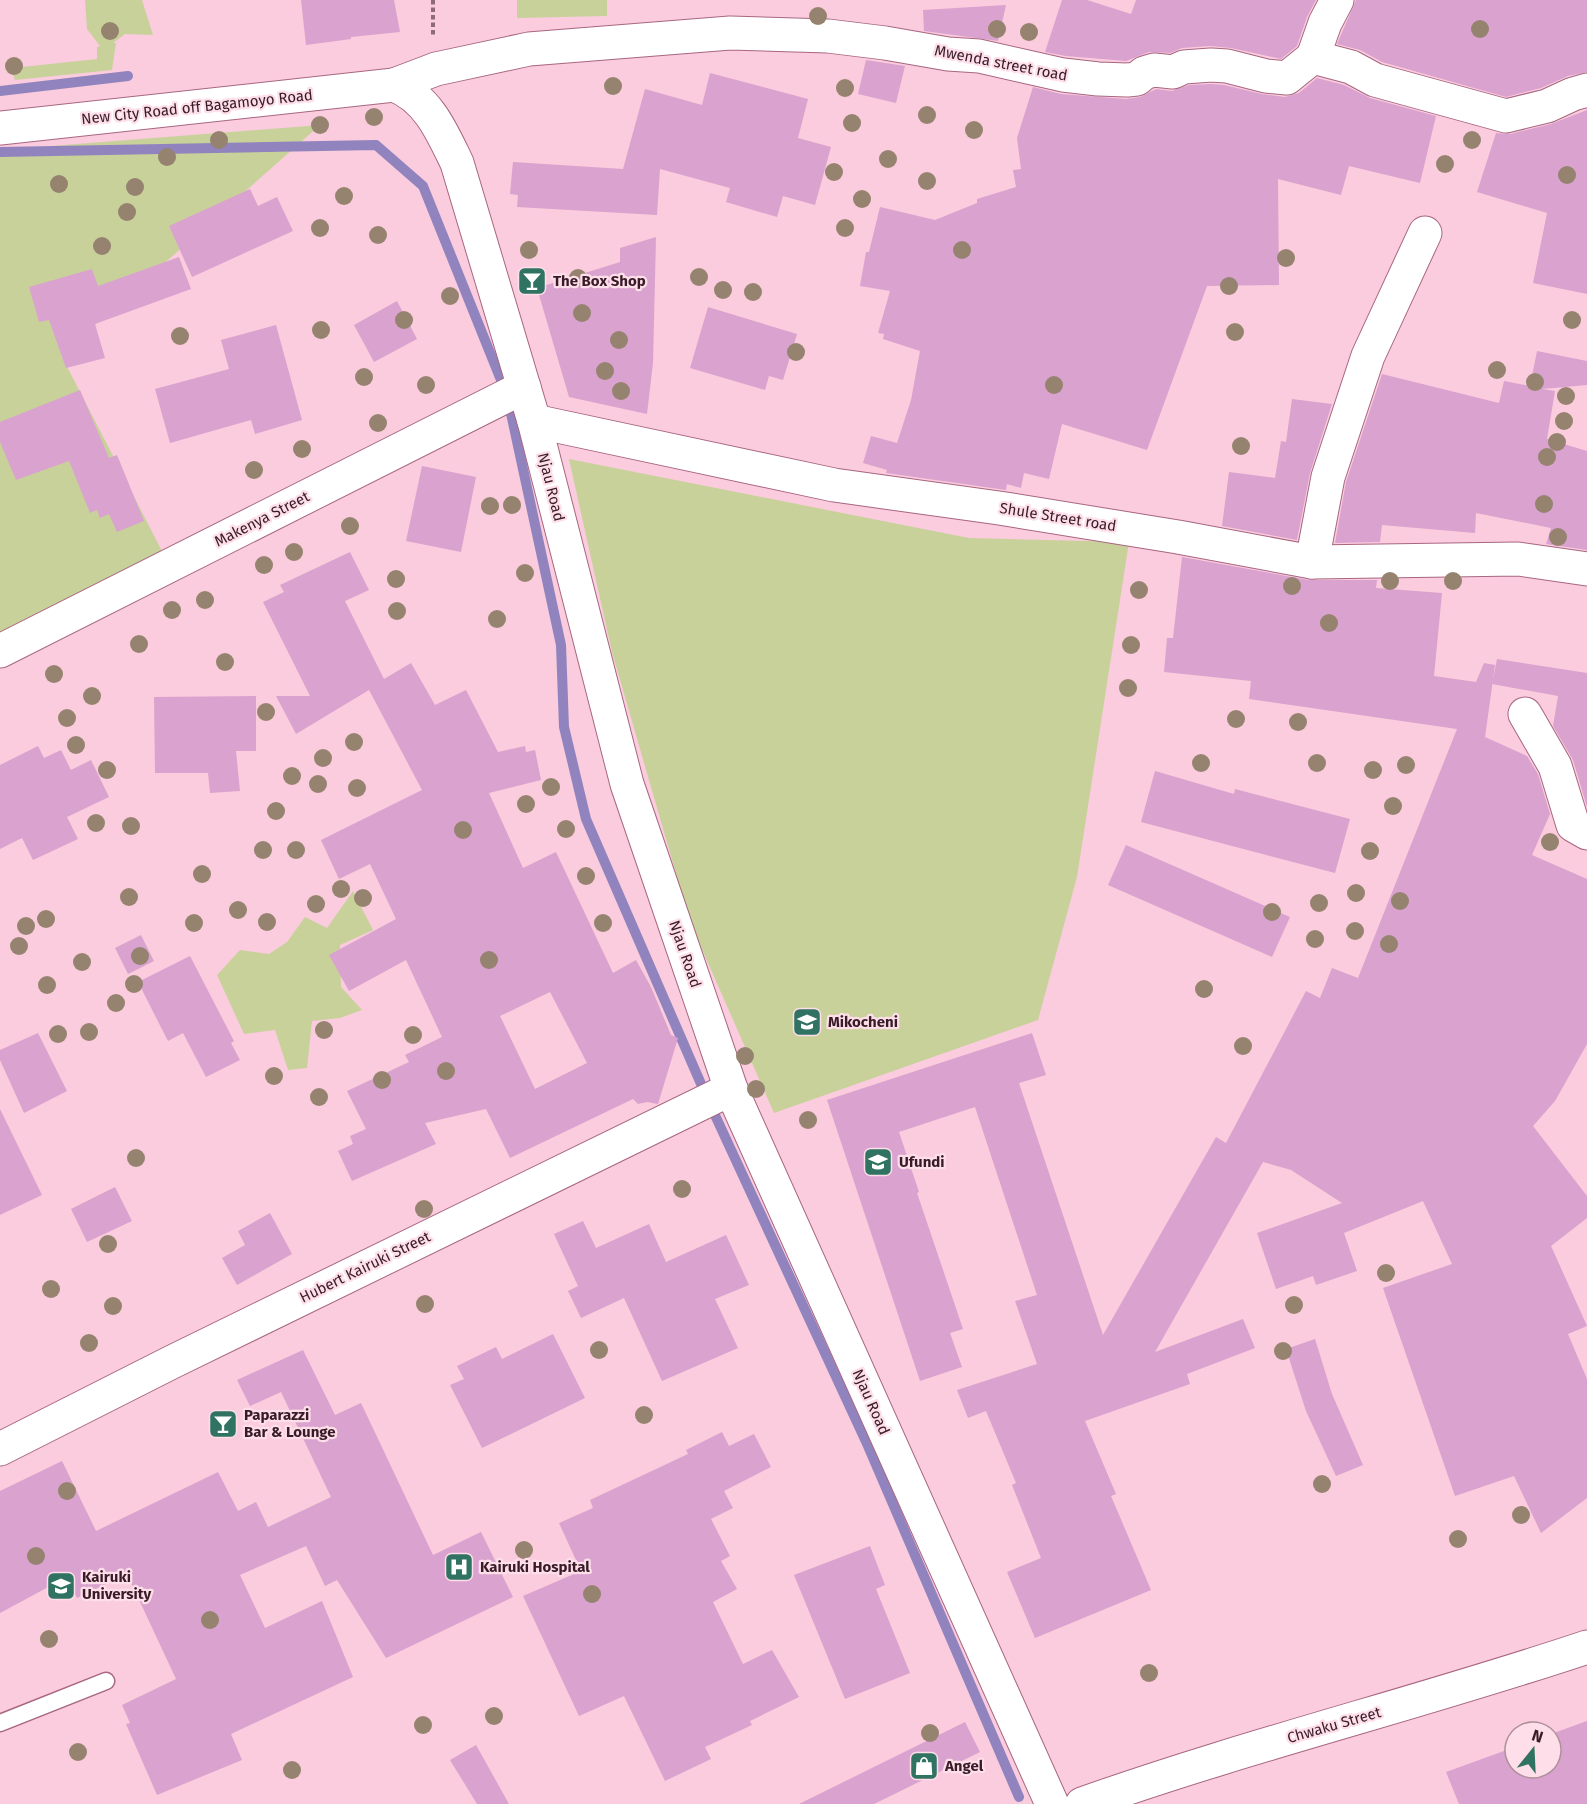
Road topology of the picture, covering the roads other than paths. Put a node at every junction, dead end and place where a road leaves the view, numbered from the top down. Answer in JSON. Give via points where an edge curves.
{"nodes":[{"id":1,"x":1336,"y":0,"type":"edge"},
{"id":2,"x":1313,"y":57,"type":"junction"},
{"id":3,"x":394,"y":85,"type":"junction"},
{"id":4,"x":1587,"y":90,"type":"edge"},
{"id":5,"x":0,"y":128,"type":"edge"},
{"id":6,"x":1425,"y":233,"type":"dead end"},
{"id":7,"x":524,"y":387,"type":"junction"},
{"id":8,"x":534,"y":421,"type":"junction"},
{"id":9,"x":1312,"y":562,"type":"junction"},
{"id":10,"x":1587,"y":569,"type":"edge"},
{"id":11,"x":0,"y":651,"type":"edge"},
{"id":12,"x":1525,"y":714,"type":"dead end"},
{"id":13,"x":1587,"y":833,"type":"edge"},
{"id":14,"x":731,"y":1089,"type":"junction"},
{"id":15,"x":0,"y":1449,"type":"edge"},
{"id":16,"x":1587,"y":1647,"type":"edge"},
{"id":17,"x":106,"y":1681,"type":"dead end"},
{"id":18,"x":0,"y":1723,"type":"edge"},
{"id":19,"x":1052,"y":1804,"type":"edge"},
{"id":20,"x":1082,"y":1804,"type":"edge"}],
"edges":[{"from":1,"to":2,"type":"street"},
{"from":2,"to":3,"type":"street","name":"Mwenda street road","via":[[1287,78],[1211,65],[1173,72],[1154,70],[1137,79],[1098,80],[979,56],[885,43],[828,36],[730,33],[528,49],[436,69]]},
{"from":2,"to":4,"type":"street","via":[[1351,67],[1375,80],[1506,116],[1547,106]]},
{"from":3,"to":5,"type":"street","name":"New City Road off Bagamoyo Road"},
{"from":3,"to":7,"type":"street","name":"Njau Road","via":[[405,89],[427,108],[457,163]]},
{"from":6,"to":9,"type":"street","via":[[1368,356],[1328,477]]},
{"from":7,"to":8,"type":"street","name":"Njau Road"},
{"from":7,"to":11,"type":"street","name":"Makenya Street"},
{"from":8,"to":9,"type":"street","name":"Shule Street road","via":[[834,485],[999,508]]},
{"from":8,"to":14,"type":"street","name":"Njau Road","via":[[627,784]]},
{"from":9,"to":10,"type":"street","name":"Shule Street road","via":[[1518,559]]},
{"from":12,"to":13,"type":"street","via":[[1555,766],[1573,825]]},
{"from":14,"to":15,"type":"street","name":"Hubert Kairuki Street"},
{"from":14,"to":19,"type":"street","name":"Njau Road"},
{"from":16,"to":20,"type":"street","name":"Chwaku Street"},
{"from":17,"to":18,"type":"lane"}]}
